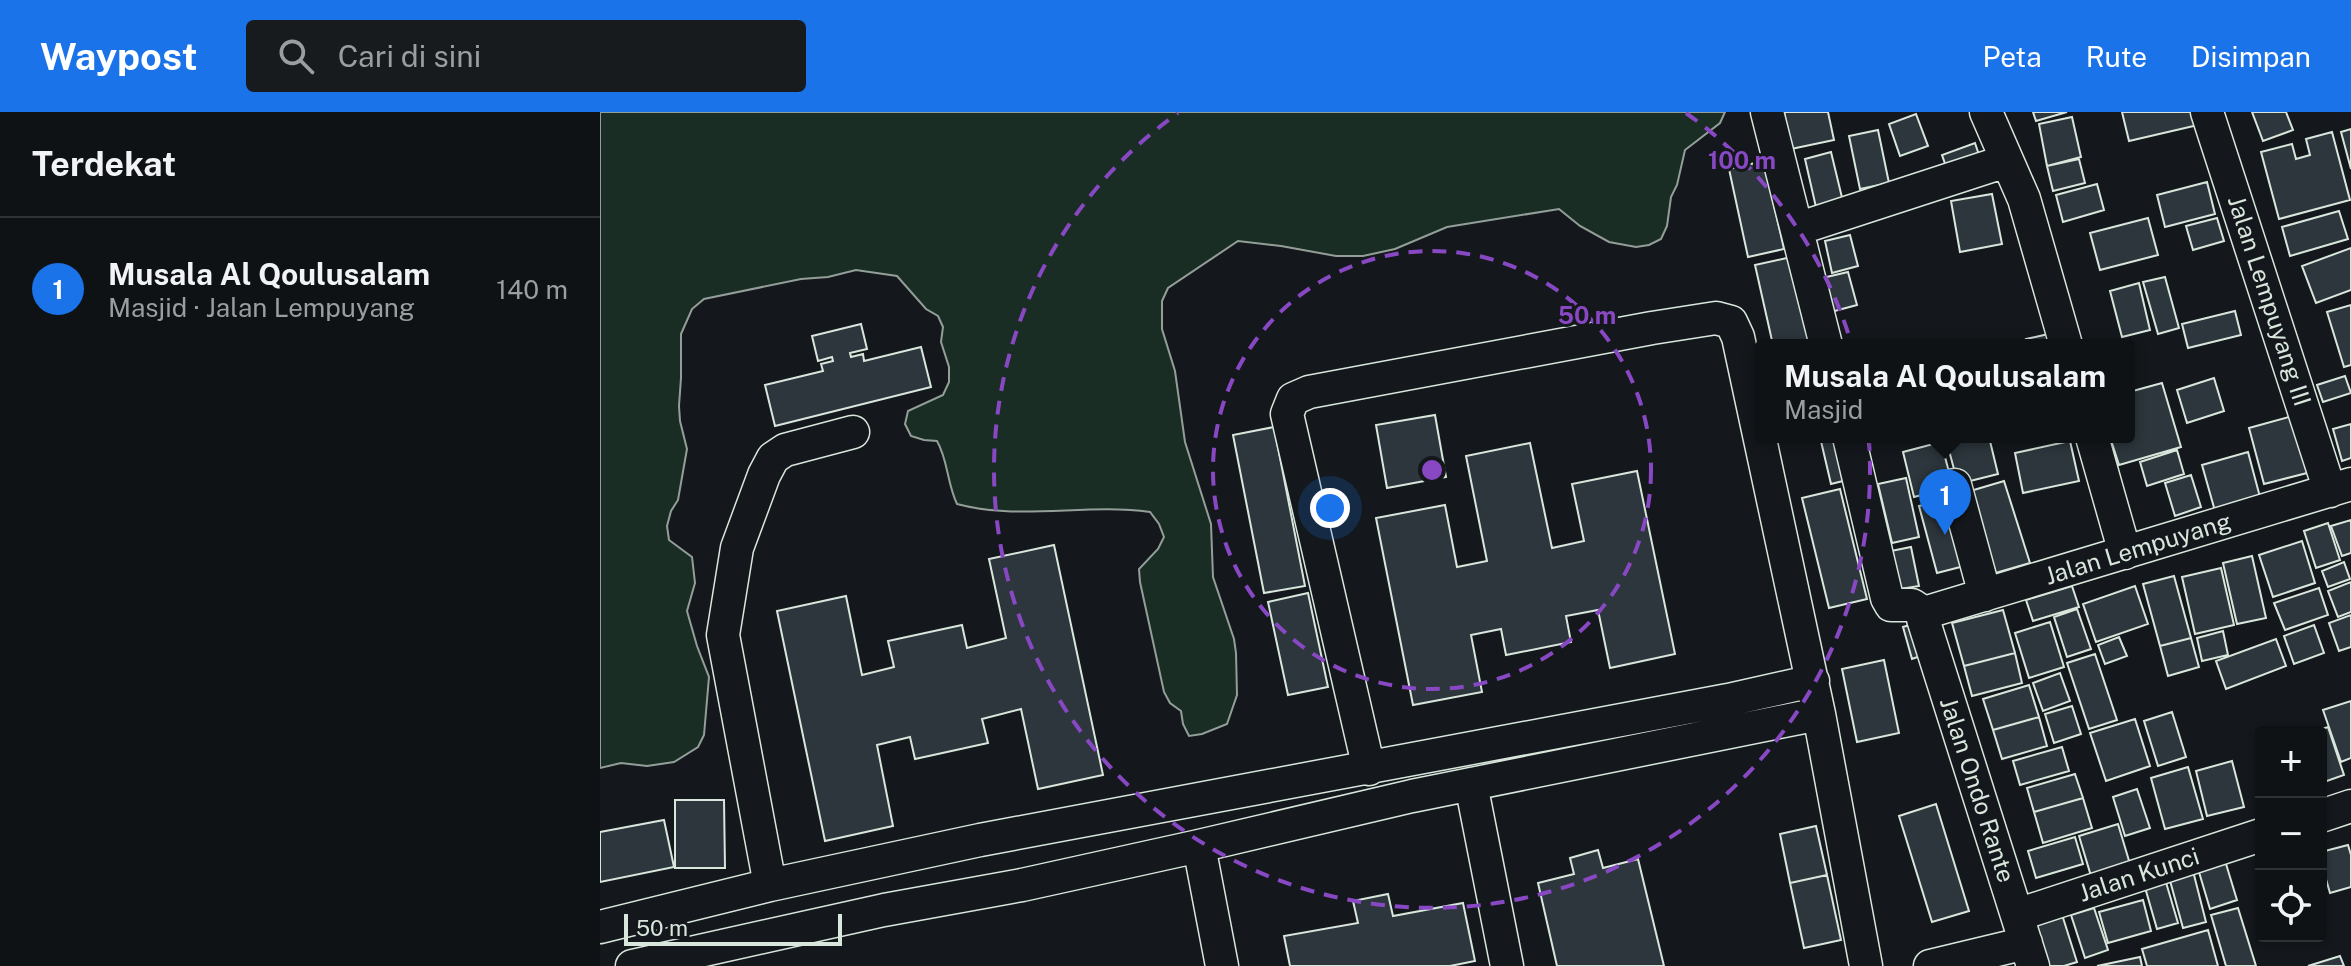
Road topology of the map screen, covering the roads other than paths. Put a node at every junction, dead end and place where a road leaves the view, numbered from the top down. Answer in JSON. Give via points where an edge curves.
{"nodes":[{"id":1,"x":1767,"y":112,"type":"edge"},
{"id":2,"x":1986,"y":112,"type":"edge"},
{"id":3,"x":1998,"y":112,"type":"edge"},
{"id":4,"x":2207,"y":112,"type":"edge"},
{"id":5,"x":2006,"y":161,"type":"junction"},
{"id":6,"x":2024,"y":199,"type":"junction"},
{"id":7,"x":1797,"y":229,"type":"junction"},
{"id":8,"x":1824,"y":339,"type":"edge"},
{"id":9,"x":2064,"y":339,"type":"edge"},
{"id":10,"x":1755,"y":415,"type":"edge"},
{"id":11,"x":853,"y":432,"type":"dead end"},
{"id":12,"x":1761,"y":443,"type":"edge"},
{"id":13,"x":1850,"y":443,"type":"edge"},
{"id":14,"x":2094,"y":443,"type":"edge"},
{"id":15,"x":1955,"y":485,"type":"dead end"},
{"id":16,"x":2340,"y":487,"type":"edge"},
{"id":17,"x":2125,"y":553,"type":"junction"},
{"id":18,"x":1985,"y":595,"type":"junction"},
{"id":19,"x":1924,"y":613,"type":"junction"},
{"id":20,"x":1813,"y":681,"type":"junction"},
{"id":21,"x":1819,"y":714,"type":"junction"},
{"id":22,"x":1369,"y":769,"type":"junction"},
{"id":23,"x":1471,"y":784,"type":"junction"},
{"id":24,"x":2351,"y":806,"type":"edge"},
{"id":25,"x":2327,"y":814,"type":"edge"},
{"id":26,"x":2255,"y":838,"type":"edge"},
{"id":27,"x":980,"y":840,"type":"junction"},
{"id":28,"x":1199,"y":846,"type":"junction"},
{"id":29,"x":770,"y":885,"type":"junction"},
{"id":30,"x":992,"y":890,"type":"junction"},
{"id":31,"x":600,"y":927,"type":"edge"},
{"id":32,"x":2025,"y":941,"type":"edge"},
{"id":33,"x":632,"y":966,"type":"edge"},
{"id":34,"x":1222,"y":966,"type":"edge"},
{"id":35,"x":1507,"y":966,"type":"edge"},
{"id":36,"x":1866,"y":966,"type":"edge"},
{"id":37,"x":1930,"y":966,"type":"edge"}],
"edges":[{"from":1,"to":7,"type":"street"},
{"from":2,"to":5,"type":"street"},
{"from":3,"to":6,"type":"street"},
{"from":4,"to":16,"type":"street","name":"Jalan Lempuyang III"},
{"from":5,"to":6,"type":"street"},
{"from":5,"to":7,"type":"street"},
{"from":6,"to":9,"type":"street"},
{"from":7,"to":8,"type":"street"},
{"from":10,"to":22,"type":"street","via":[[1738,337],[1731,322],[1716,318],[1293,399],[1287,414]]},
{"from":11,"to":29,"type":"street","via":[[773,458],[737,548],[723,635]]},
{"from":12,"to":20,"type":"street"},
{"from":13,"to":19,"type":"street","via":[[1887,598],[1891,605],[1912,605]]},
{"from":14,"to":17,"type":"street"},
{"from":15,"to":18,"type":"street"},
{"from":16,"to":17,"type":"street","name":"Jalan Lempuyang"},
{"from":17,"to":18,"type":"street","name":"Jalan Lempuyang"},
{"from":18,"to":19,"type":"street","name":"Jalan Lempuyang"},
{"from":19,"to":32,"type":"street","name":"Jalan Ondo Rante"},
{"from":20,"to":21,"type":"street"},
{"from":20,"to":22,"type":"street"},
{"from":21,"to":23,"type":"street"},
{"from":21,"to":36,"type":"street"},
{"from":22,"to":27,"type":"street"},
{"from":23,"to":28,"type":"street"},
{"from":23,"to":35,"type":"street"},
{"from":24,"to":25,"type":"street"},
{"from":26,"to":32,"type":"street","name":"Jalan Kunci"},
{"from":27,"to":29,"type":"street"},
{"from":27,"to":30,"type":"street"},
{"from":28,"to":30,"type":"street"},
{"from":28,"to":34,"type":"street"},
{"from":29,"to":31,"type":"street"},
{"from":30,"to":33,"type":"street"},
{"from":32,"to":37,"type":"street","name":"Jalan Kunci"}]}
